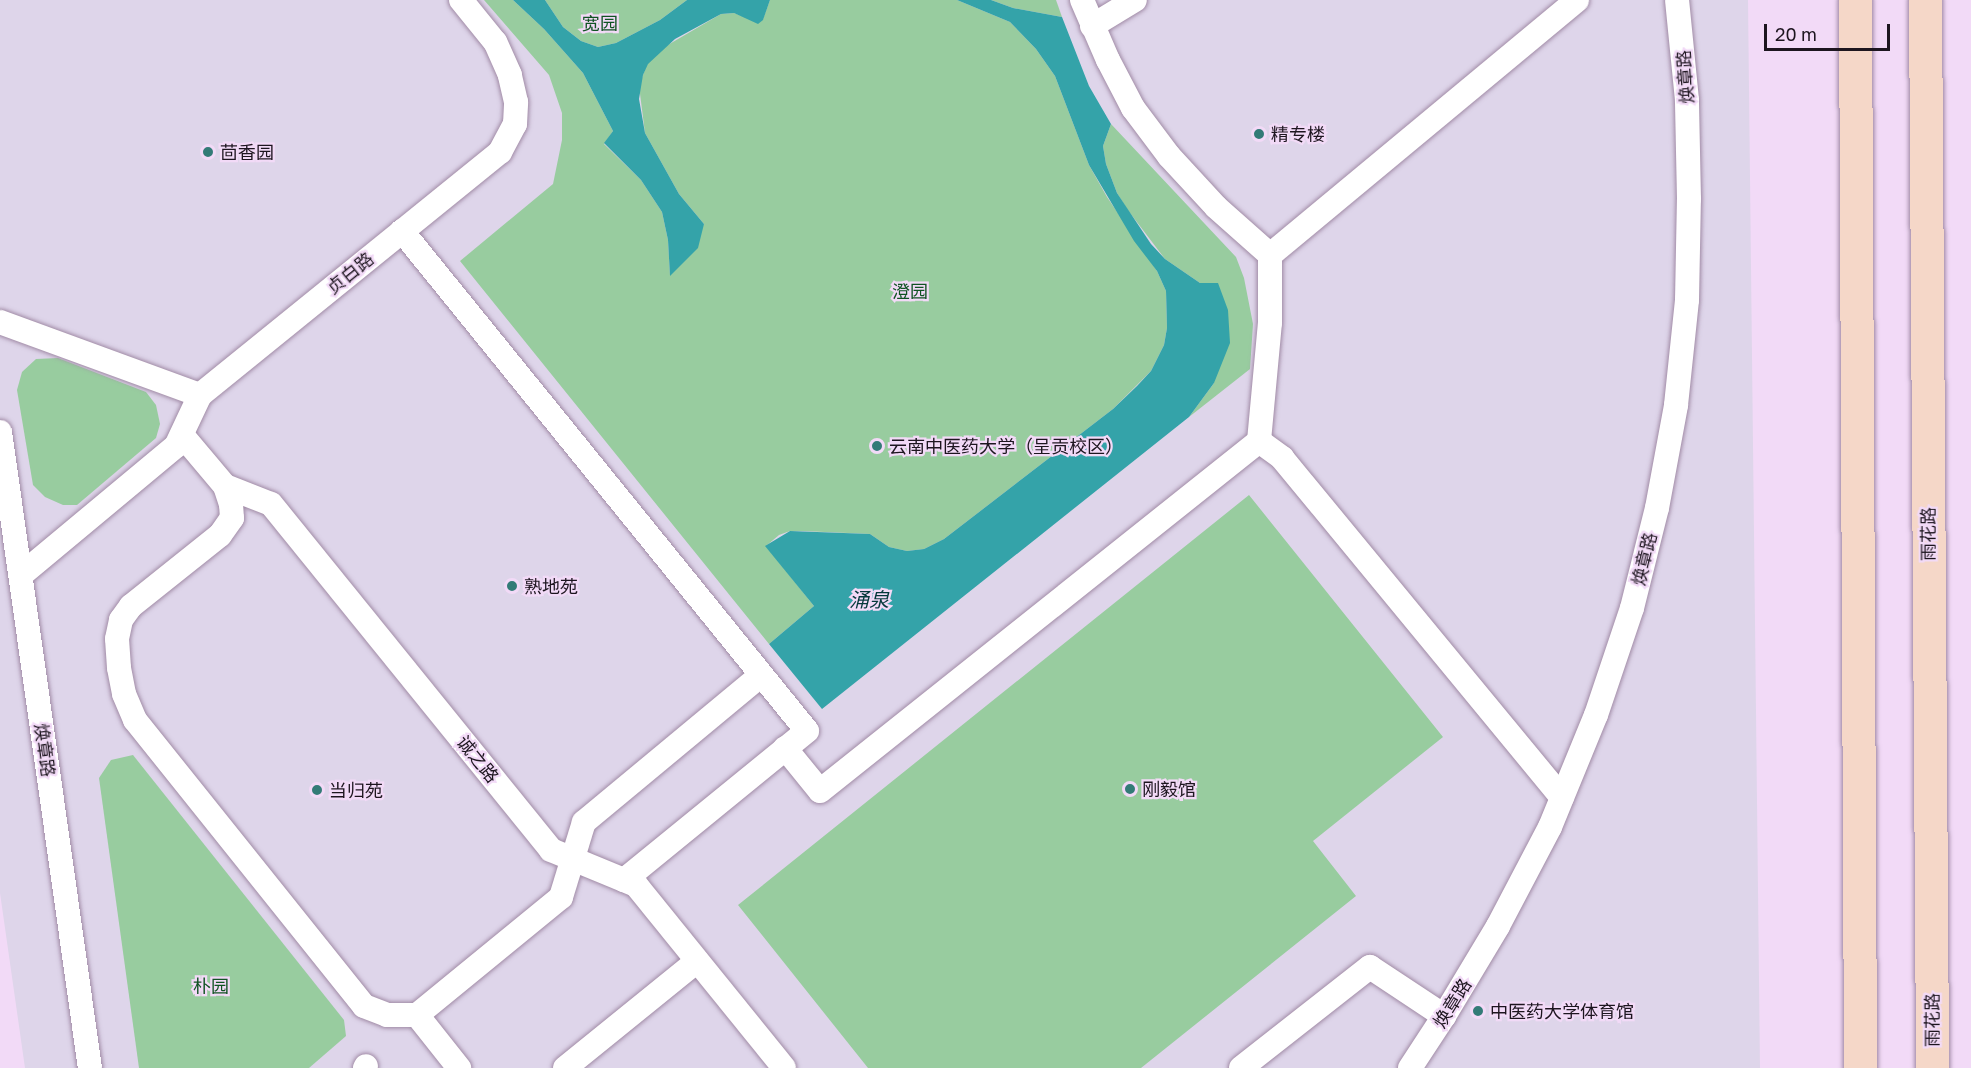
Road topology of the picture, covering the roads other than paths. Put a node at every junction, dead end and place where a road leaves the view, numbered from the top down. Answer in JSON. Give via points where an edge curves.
{"nodes":[{"id":1,"x":461,"y":0,"type":"edge"},
{"id":2,"x":1082,"y":0,"type":"edge"},
{"id":3,"x":1135,"y":0,"type":"edge"},
{"id":4,"x":1577,"y":0,"type":"edge"},
{"id":5,"x":1677,"y":0,"type":"edge"},
{"id":6,"x":1855,"y":0,"type":"edge"},
{"id":7,"x":1925,"y":0,"type":"edge"},
{"id":8,"x":1092,"y":26,"type":"junction"},
{"id":9,"x":402,"y":231,"type":"junction"},
{"id":10,"x":1270,"y":255,"type":"junction"},
{"id":11,"x":0,"y":322,"type":"edge"},
{"id":12,"x":200,"y":395,"type":"junction"},
{"id":13,"x":0,"y":432,"type":"edge"},
{"id":14,"x":182,"y":435,"type":"junction"},
{"id":15,"x":1259,"y":441,"type":"junction"},
{"id":16,"x":225,"y":486,"type":"junction"},
{"id":17,"x":5,"y":502,"type":"edge"},
{"id":18,"x":21,"y":575,"type":"junction"},
{"id":19,"x":761,"y":675,"type":"junction"},
{"id":20,"x":785,"y":748,"type":"junction"},
{"id":21,"x":1562,"y":798,"type":"junction"},
{"id":22,"x":573,"y":859,"type":"junction"},
{"id":23,"x":624,"y":880,"type":"junction"},
{"id":24,"x":697,"y":961,"type":"junction"},
{"id":25,"x":417,"y":1015,"type":"junction"},
{"id":26,"x":1444,"y":1016,"type":"junction"},
{"id":27,"x":90,"y":1068,"type":"edge"},
{"id":28,"x":459,"y":1068,"type":"edge"},
{"id":29,"x":565,"y":1068,"type":"edge"},
{"id":30,"x":784,"y":1068,"type":"edge"},
{"id":31,"x":1241,"y":1068,"type":"edge"},
{"id":32,"x":1410,"y":1068,"type":"edge"},
{"id":33,"x":1860,"y":1068,"type":"edge"},
{"id":34,"x":1932,"y":1068,"type":"edge"}],
"edges":[{"from":1,"to":9,"type":"lane","name":"贞白路","via":[[495,42],[510,75],[516,102],[515,124],[500,152]]},
{"from":2,"to":8,"type":"lane"},
{"from":3,"to":8,"type":"lane"},
{"from":4,"to":10,"type":"lane"},
{"from":5,"to":21,"type":"lane","name":"焕章路","via":[[1687,100],[1689,199],[1687,300],[1676,405],[1657,508],[1632,608],[1596,715]]},
{"from":6,"to":33,"type":"street"},
{"from":7,"to":34,"type":"street","name":"雨花路"},
{"from":8,"to":10,"type":"lane","via":[[1133,108],[1168,156],[1216,207]]},
{"from":9,"to":12,"type":"lane","name":"贞白路"},
{"from":9,"to":19,"type":"lane"},
{"from":10,"to":15,"type":"lane","via":[[1270,322]]},
{"from":11,"to":12,"type":"lane"},
{"from":12,"to":14,"type":"lane","name":"贞白路"},
{"from":13,"to":17,"type":"lane","name":"焕章路"},
{"from":14,"to":16,"type":"lane","name":"诚之路"},
{"from":14,"to":18,"type":"lane","name":"贞白路","via":[[176,446]]},
{"from":15,"to":20,"type":"lane","via":[[820,791]]},
{"from":15,"to":21,"type":"lane","via":[[1282,458]]},
{"from":16,"to":22,"type":"lane","name":"诚之路","via":[[271,504],[551,850]]},
{"from":16,"to":25,"type":"lane","via":[[232,518],[220,536],[131,606],[121,620],[117,639],[124,694],[135,720],[364,1006],[387,1015]]},
{"from":17,"to":18,"type":"lane","name":"焕章路"},
{"from":18,"to":27,"type":"lane","name":"焕章路"},
{"from":19,"to":20,"type":"lane","via":[[807,731]]},
{"from":19,"to":22,"type":"lane","via":[[584,822]]},
{"from":20,"to":23,"type":"lane"},
{"from":21,"to":26,"type":"lane","name":"焕章路","via":[[1498,926]]},
{"from":22,"to":23,"type":"lane","name":"诚之路"},
{"from":22,"to":25,"type":"lane","via":[[561,897]]},
{"from":23,"to":24,"type":"lane","name":"诚之路","via":[[636,885]]},
{"from":24,"to":29,"type":"lane"},
{"from":24,"to":30,"type":"lane","name":"诚之路"},
{"from":25,"to":28,"type":"lane"},
{"from":26,"to":31,"type":"lane","via":[[1370,967]]},
{"from":26,"to":32,"type":"lane","name":"焕章路"}]}
